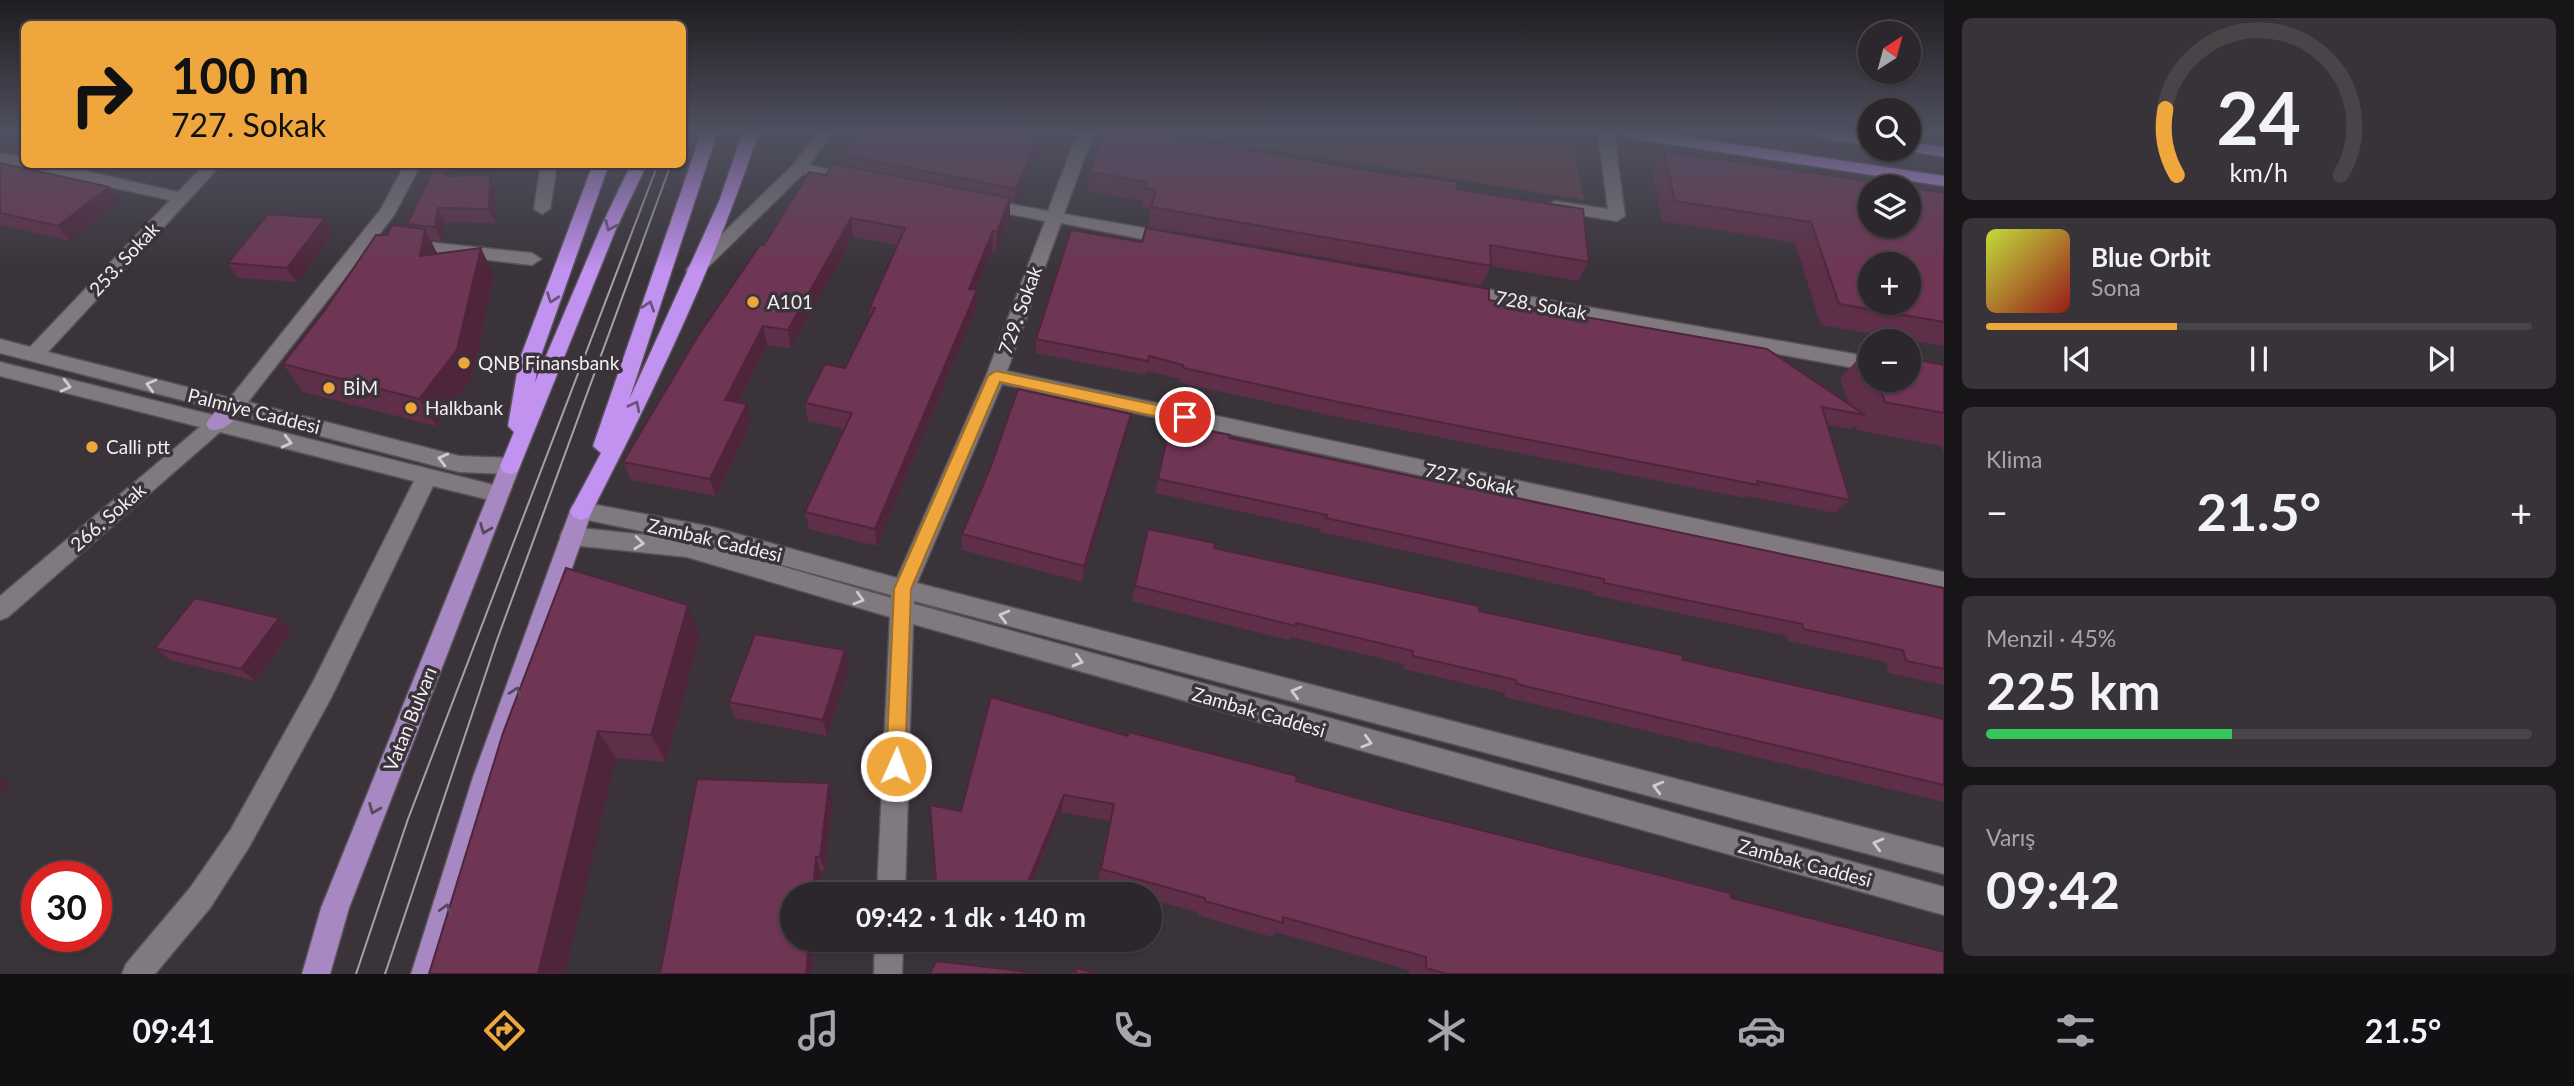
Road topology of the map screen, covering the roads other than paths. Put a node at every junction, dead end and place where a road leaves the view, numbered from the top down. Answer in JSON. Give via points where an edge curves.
{"nodes":[{"id":1,"x":100,"y":179,"type":"edge"},
{"id":2,"x":199,"y":179,"type":"edge"},
{"id":3,"x":405,"y":179,"type":"edge"},
{"id":4,"x":547,"y":179,"type":"edge"},
{"id":5,"x":595,"y":179,"type":"edge"},
{"id":6,"x":632,"y":179,"type":"edge"},
{"id":7,"x":694,"y":179,"type":"edge"},
{"id":8,"x":736,"y":179,"type":"edge"},
{"id":9,"x":787,"y":179,"type":"edge"},
{"id":10,"x":858,"y":179,"type":"edge"},
{"id":11,"x":1068,"y":179,"type":"edge"},
{"id":12,"x":1612,"y":179,"type":"edge"},
{"id":13,"x":866,"y":181,"type":"edge"},
{"id":14,"x":182,"y":198,"type":"junction"},
{"id":15,"x":960,"y":200,"type":"edge"},
{"id":16,"x":1536,"y":203,"type":"edge"},
{"id":17,"x":542,"y":209,"type":"dead end"},
{"id":18,"x":1054,"y":218,"type":"junction"},
{"id":19,"x":364,"y":241,"type":"junction"},
{"id":20,"x":1190,"y":242,"type":"edge"},
{"id":21,"x":532,"y":259,"type":"dead end"},
{"id":22,"x":695,"y":270,"type":"junction"},
{"id":23,"x":1449,"y":289,"type":"edge"},
{"id":24,"x":0,"y":345,"type":"edge"},
{"id":25,"x":35,"y":354,"type":"junction"},
{"id":26,"x":1858,"y":362,"type":"edge"},
{"id":27,"x":5,"y":376,"type":"edge"},
{"id":28,"x":996,"y":376,"type":"junction"},
{"id":29,"x":234,"y":406,"type":"junction"},
{"id":30,"x":216,"y":424,"type":"junction"},
{"id":31,"x":510,"y":466,"type":"junction"},
{"id":32,"x":427,"y":477,"type":"junction"},
{"id":33,"x":498,"y":495,"type":"junction"},
{"id":34,"x":581,"y":511,"type":"junction"},
{"id":35,"x":571,"y":536,"type":"junction"},
{"id":36,"x":1944,"y":581,"type":"edge"},
{"id":37,"x":902,"y":600,"type":"junction"},
{"id":38,"x":0,"y":610,"type":"edge"},
{"id":39,"x":1944,"y":861,"type":"edge"},
{"id":40,"x":891,"y":882,"type":"edge"},
{"id":41,"x":1944,"y":901,"type":"edge"},
{"id":42,"x":889,"y":952,"type":"edge"},
{"id":43,"x":136,"y":974,"type":"edge"},
{"id":44,"x":316,"y":974,"type":"edge"},
{"id":45,"x":425,"y":974,"type":"edge"},
{"id":46,"x":888,"y":974,"type":"edge"}],
"edges":[{"from":1,"to":14,"type":"street"},
{"from":2,"to":14,"type":"street","name":"253. Sokak"},
{"from":3,"to":19,"type":"street"},
{"from":4,"to":17,"type":"street"},
{"from":5,"to":31,"type":"highway","one_way":true,"via":[[529,361]]},
{"from":6,"to":31,"type":"highway","one_way":true},
{"from":34,"to":7,"type":"highway","one_way":true},
{"from":8,"to":22,"type":"highway"},
{"from":9,"to":22,"type":"street"},
{"from":10,"to":13,"type":"street"},
{"from":11,"to":18,"type":"street","name":"729. Sokak"},
{"from":12,"to":16,"type":"street","via":[[1617,216]]},
{"from":14,"to":25,"type":"street","name":"253. Sokak"},
{"from":15,"to":18,"type":"street"},
{"from":18,"to":20,"type":"street"},
{"from":18,"to":28,"type":"street","name":"729. Sokak"},
{"from":19,"to":21,"type":"street"},
{"from":19,"to":29,"type":"street"},
{"from":34,"to":22,"type":"highway","one_way":true,"via":[[647,383]]},
{"from":23,"to":26,"type":"street","name":"728. Sokak"},
{"from":24,"to":25,"type":"street","name":"Palmiye Caddesi"},
{"from":29,"to":25,"type":"street","name":"Palmiye Caddesi","one_way":true},
{"from":27,"to":30,"type":"street","name":"Palmiye Caddesi","one_way":true},
{"from":28,"to":36,"type":"street","name":"727. Sokak"},
{"from":28,"to":37,"type":"street","name":"729. Sokak"},
{"from":29,"to":30,"type":"main road"},
{"from":31,"to":29,"type":"street","name":"Palmiye Caddesi","one_way":true,"via":[[459,464]]},
{"from":30,"to":32,"type":"street","name":"Palmiye Caddesi","one_way":true},
{"from":30,"to":38,"type":"street","name":"266. Sokak"},
{"from":31,"to":33,"type":"main road","name":"Vatan Bulvarı"},
{"from":32,"to":33,"type":"street","name":"Palmiye Caddesi"},
{"from":32,"to":43,"type":"street","via":[[322,690],[240,838],[200,898]]},
{"from":33,"to":44,"type":"main road","name":"Vatan Bulvarı","one_way":true,"via":[[335,908]]},
{"from":34,"to":35,"type":"main road"},
{"from":34,"to":37,"type":"street","name":"Zambak Caddesi","via":[[712,536]]},
{"from":35,"to":37,"type":"street","name":"Zambak Caddesi","one_way":true,"via":[[687,548]]},
{"from":45,"to":35,"type":"main road","one_way":true,"via":[[486,777]]},
{"from":39,"to":37,"type":"street","name":"Zambak Caddesi","one_way":true},
{"from":37,"to":40,"type":"street","name":"729. Sokak"},
{"from":37,"to":41,"type":"street","name":"Zambak Caddesi","one_way":true},
{"from":42,"to":46,"type":"street"}]}
